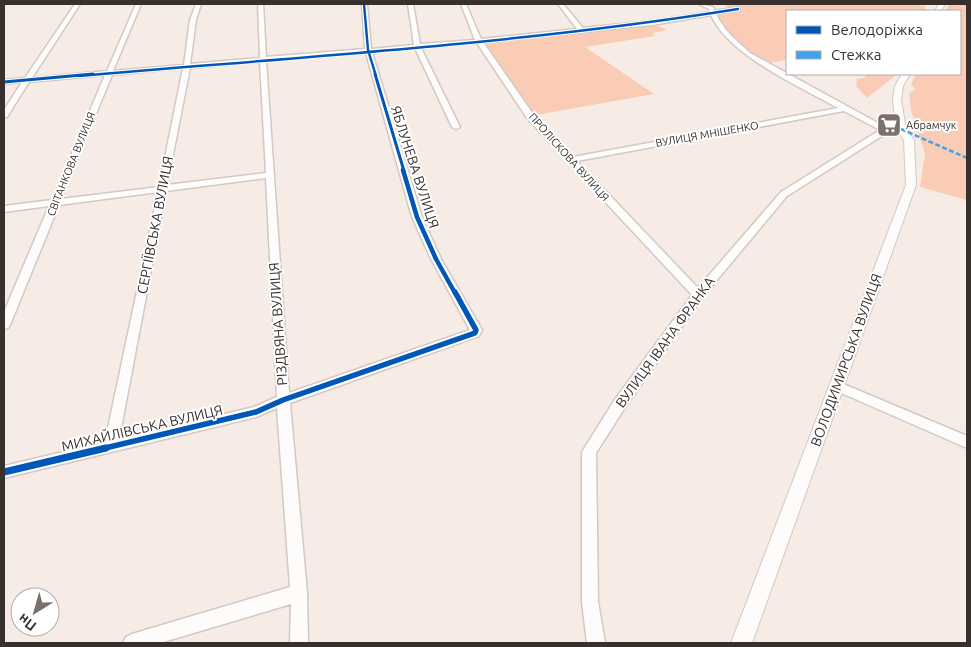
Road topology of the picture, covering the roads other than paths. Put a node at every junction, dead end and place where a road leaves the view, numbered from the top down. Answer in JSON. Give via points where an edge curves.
{"nodes":[{"id":1,"x":76,"y":4,"type":"edge"},
{"id":2,"x":138,"y":4,"type":"edge"},
{"id":3,"x":198,"y":4,"type":"edge"},
{"id":4,"x":260,"y":4,"type":"edge"},
{"id":5,"x":364,"y":4,"type":"edge"},
{"id":6,"x":410,"y":4,"type":"edge"},
{"id":7,"x":463,"y":4,"type":"edge"},
{"id":8,"x":560,"y":4,"type":"edge"},
{"id":9,"x":701,"y":4,"type":"edge"},
{"id":10,"x":738,"y":9,"type":"dead end"},
{"id":11,"x":713,"y":15,"type":"junction"},
{"id":12,"x":581,"y":30,"type":"junction"},
{"id":13,"x":478,"y":41,"type":"junction"},
{"id":14,"x":417,"y":46,"type":"junction"},
{"id":15,"x":368,"y":50,"type":"junction"},
{"id":16,"x":262,"y":59,"type":"junction"},
{"id":17,"x":187,"y":66,"type":"junction"},
{"id":18,"x":108,"y":73,"type":"junction"},
{"id":19,"x":905,"y":75,"type":"edge"},
{"id":20,"x":27,"y":80,"type":"junction"},
{"id":21,"x":4,"y":82,"type":"edge"},
{"id":22,"x":845,"y":109,"type":"junction"},
{"id":23,"x":4,"y":115,"type":"edge"},
{"id":24,"x":456,"y":127,"type":"dead end"},
{"id":25,"x":894,"y":129,"type":"junction"},
{"id":26,"x":570,"y":160,"type":"junction"},
{"id":27,"x":269,"y":175,"type":"junction"},
{"id":28,"x":161,"y":189,"type":"junction"},
{"id":29,"x":56,"y":203,"type":"junction"},
{"id":30,"x":4,"y":209,"type":"edge"},
{"id":31,"x":698,"y":295,"type":"junction"},
{"id":32,"x":4,"y":325,"type":"edge"},
{"id":33,"x":836,"y":386,"type":"junction"},
{"id":34,"x":283,"y":400,"type":"junction"},
{"id":35,"x":967,"y":442,"type":"edge"},
{"id":36,"x":111,"y":447,"type":"junction"},
{"id":37,"x":4,"y":472,"type":"edge"},
{"id":38,"x":300,"y":593,"type":"junction"},
{"id":39,"x":132,"y":643,"type":"edge"},
{"id":40,"x":299,"y":643,"type":"edge"},
{"id":41,"x":596,"y":643,"type":"edge"},
{"id":42,"x":741,"y":643,"type":"edge"}],
"edges":[{"from":1,"to":20,"type":"street"},
{"from":2,"to":18,"type":"street","name":"СВІТАНКОВА ВУЛИЦЯ"},
{"from":3,"to":17,"type":"street","name":"СЕРГІЇВСЬКА ВУЛИЦЯ"},
{"from":4,"to":16,"type":"street","name":"РІЗДВЯНА ВУЛИЦЯ"},
{"from":5,"to":15,"type":"street","name":"ЯБЛУНЕВА ВУЛИЦЯ"},
{"from":6,"to":14,"type":"street"},
{"from":7,"to":13,"type":"street","name":"ПРОЛІСКОВА ВУЛИЦЯ"},
{"from":8,"to":12,"type":"street"},
{"from":9,"to":11,"type":"street","via":[[711,8]]},
{"from":10,"to":11,"type":"street"},
{"from":11,"to":12,"type":"street"},
{"from":11,"to":22,"type":"street","via":[[730,39],[748,54]]},
{"from":12,"to":13,"type":"street"},
{"from":13,"to":14,"type":"street"},
{"from":13,"to":26,"type":"street","name":"ПРОЛІСКОВА ВУЛИЦЯ","via":[[530,116]]},
{"from":14,"to":15,"type":"street"},
{"from":14,"to":24,"type":"street"},
{"from":15,"to":16,"type":"street"},
{"from":15,"to":34,"type":"street","name":"ЯБЛУНЕВА ВУЛИЦЯ","via":[[417,217],[436,259],[476,330],[475,334]]},
{"from":16,"to":17,"type":"street"},
{"from":16,"to":27,"type":"street","name":"РІЗДВЯНА ВУЛИЦЯ"},
{"from":17,"to":18,"type":"street"},
{"from":17,"to":28,"type":"street","name":"СЕРГІЇВСЬКА ВУЛИЦЯ"},
{"from":18,"to":20,"type":"street"},
{"from":18,"to":29,"type":"street","name":"СВІТАНКОВА ВУЛИЦЯ"},
{"from":19,"to":25,"type":"main road","name":"ВОЛОДИМИРСЬКА ВУЛИЦЯ","via":[[899,86]]},
{"from":20,"to":21,"type":"street"},
{"from":20,"to":23,"type":"street"},
{"from":22,"to":25,"type":"street"},
{"from":22,"to":26,"type":"street","name":"ВУЛИЦЯ МНІШЕНКО"},
{"from":25,"to":31,"type":"street","name":"ВУЛИЦЯ ІВАНА ФРАНКА","via":[[784,194]]},
{"from":25,"to":33,"type":"main road","name":"ВОЛОДИМИРСЬКА ВУЛИЦЯ","via":[[909,140],[911,185]]},
{"from":26,"to":31,"type":"street","name":"ПРОЛІСКОВА ВУЛИЦЯ"},
{"from":27,"to":28,"type":"street"},
{"from":27,"to":34,"type":"street","name":"РІЗДВЯНА ВУЛИЦЯ"},
{"from":28,"to":29,"type":"street"},
{"from":28,"to":36,"type":"street","name":"СЕРГІЇВСЬКА ВУЛИЦЯ"},
{"from":29,"to":30,"type":"street"},
{"from":29,"to":32,"type":"street","name":"СВІТАНКОВА ВУЛИЦЯ"},
{"from":31,"to":41,"type":"street","name":"ВУЛИЦЯ ІВАНА ФРАНКА","via":[[589,452],[590,602]]},
{"from":33,"to":35,"type":"street"},
{"from":33,"to":42,"type":"main road","name":"ВОЛОДИМИРСЬКА ВУЛИЦЯ"},
{"from":34,"to":36,"type":"street","name":"МИХАЙЛІВСЬКА ВУЛИЦЯ","via":[[256,412]]},
{"from":34,"to":38,"type":"street","name":"РІЗДВЯНА ВУЛИЦЯ"},
{"from":36,"to":37,"type":"street","name":"МИХАЙЛІВСЬКА ВУЛИЦЯ"},
{"from":38,"to":39,"type":"street"},
{"from":38,"to":40,"type":"street","name":"РІЗДВЯНА ВУЛИЦЯ"}]}
